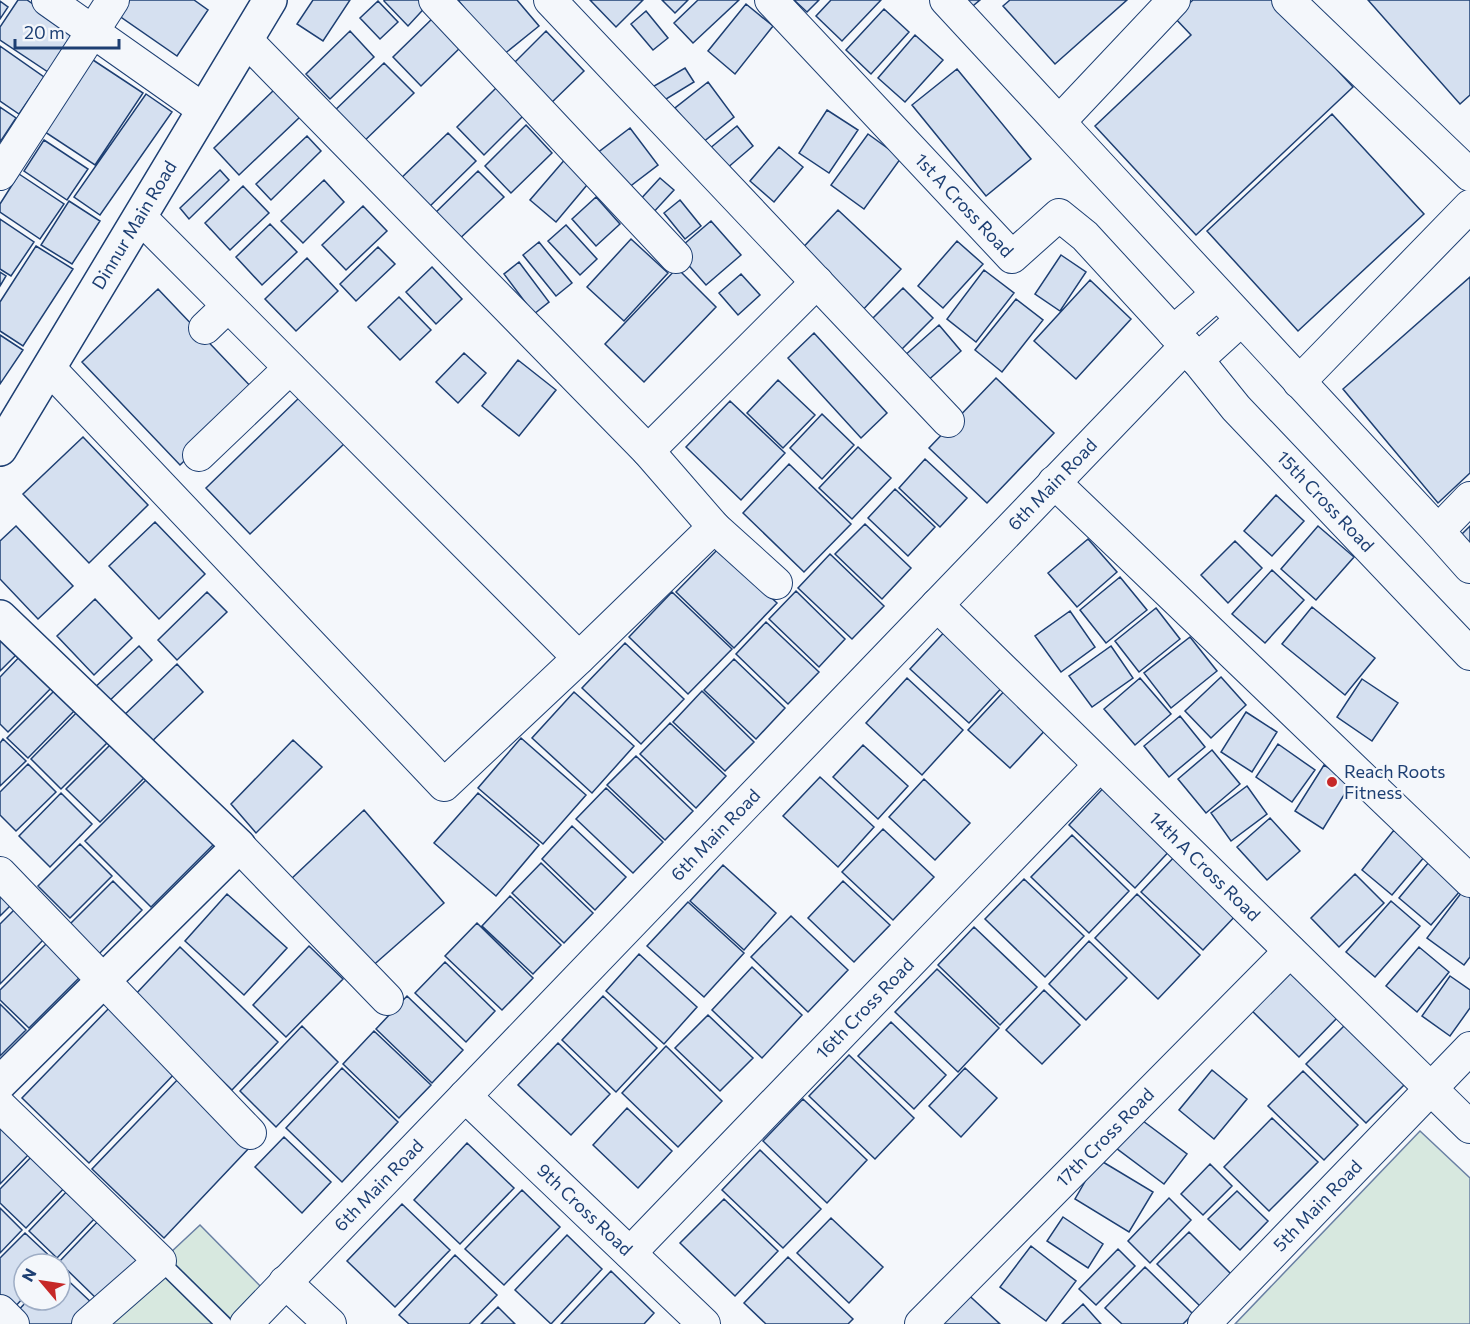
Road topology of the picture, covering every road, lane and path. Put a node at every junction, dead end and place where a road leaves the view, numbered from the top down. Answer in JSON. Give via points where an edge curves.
{"nodes":[{"id":1,"x":48,"y":0,"type":"edge"},
{"id":2,"x":113,"y":0,"type":"edge"},
{"id":3,"x":270,"y":0,"type":"edge"},
{"id":4,"x":435,"y":0,"type":"edge"},
{"id":5,"x":550,"y":0,"type":"edge"},
{"id":6,"x":771,"y":0,"type":"edge"},
{"id":7,"x":946,"y":0,"type":"edge"},
{"id":8,"x":1174,"y":0,"type":"edge"},
{"id":9,"x":1288,"y":0,"type":"edge"},
{"id":10,"x":94,"y":32,"type":"junction"},
{"id":11,"x":246,"y":40,"type":"junction"},
{"id":12,"x":204,"y":110,"type":"junction"},
{"id":13,"x":1059,"y":122,"type":"junction"},
{"id":14,"x":0,"y":174,"type":"edge"},
{"id":15,"x":1470,"y":176,"type":"edge"},
{"id":16,"x":1470,"y":206,"type":"edge"},
{"id":17,"x":140,"y":218,"type":"junction"},
{"id":18,"x":676,"y":257,"type":"dead end"},
{"id":19,"x":817,"y":282,"type":"junction"},
{"id":20,"x":1218,"y":294,"type":"junction"},
{"id":21,"x":228,"y":306,"type":"junction"},
{"id":22,"x":1241,"y":320,"type":"junction"},
{"id":23,"x":205,"y":328,"type":"dead end"},
{"id":24,"x":1185,"y":346,"type":"junction"},
{"id":25,"x":49,"y":368,"type":"junction"},
{"id":26,"x":290,"y":368,"type":"junction"},
{"id":27,"x":1299,"y":382,"type":"junction"},
{"id":28,"x":948,"y":421,"type":"dead end"},
{"id":29,"x":0,"y":449,"type":"edge"},
{"id":30,"x":648,"y":451,"type":"junction"},
{"id":31,"x":199,"y":455,"type":"dead end"},
{"id":32,"x":1054,"y":483,"type":"junction"},
{"id":33,"x":1470,"y":498,"type":"edge"},
{"id":34,"x":714,"y":527,"type":"junction"},
{"id":35,"x":1438,"y":531,"type":"junction"},
{"id":36,"x":1470,"y":567,"type":"edge"},
{"id":37,"x":776,"y":583,"type":"dead end"},
{"id":38,"x":937,"y":605,"type":"junction"},
{"id":39,"x":0,"y":617,"type":"edge"},
{"id":40,"x":1470,"y":654,"type":"edge"},
{"id":41,"x":579,"y":658,"type":"junction"},
{"id":42,"x":1100,"y":765,"type":"junction"},
{"id":43,"x":239,"y":846,"type":"junction"},
{"id":44,"x":0,"y":873,"type":"edge"},
{"id":45,"x":1470,"y":881,"type":"edge"},
{"id":46,"x":1290,"y":951,"type":"junction"},
{"id":47,"x":103,"y":981,"type":"junction"},
{"id":48,"x":387,"y":999,"type":"dead end"},
{"id":49,"x":1470,"y":1048,"type":"edge"},
{"id":50,"x":0,"y":1083,"type":"edge"},
{"id":51,"x":1431,"y":1089,"type":"junction"},
{"id":52,"x":465,"y":1096,"type":"junction"},
{"id":53,"x":0,"y":1106,"type":"edge"},
{"id":54,"x":1470,"y":1128,"type":"edge"},
{"id":55,"x":250,"y":1133,"type":"dead end"},
{"id":56,"x":630,"y":1253,"type":"junction"},
{"id":57,"x":160,"y":1261,"type":"junction"},
{"id":58,"x":285,"y":1282,"type":"junction"},
{"id":59,"x":0,"y":1311,"type":"edge"},
{"id":60,"x":13,"y":1324,"type":"edge"},
{"id":61,"x":88,"y":1324,"type":"edge"},
{"id":62,"x":224,"y":1324,"type":"edge"},
{"id":63,"x":246,"y":1324,"type":"edge"},
{"id":64,"x":330,"y":1324,"type":"edge"},
{"id":65,"x":704,"y":1324,"type":"edge"},
{"id":66,"x":921,"y":1324,"type":"edge"},
{"id":67,"x":1204,"y":1324,"type":"edge"}],
"edges":[{"from":1,"to":10,"type":"street"},
{"from":2,"to":10,"type":"street"},
{"from":3,"to":11,"type":"street","name":"Dinnur Main Road"},
{"from":4,"to":18,"type":"street"},
{"from":5,"to":19,"type":"street"},
{"from":6,"to":24,"type":"street","name":"1st A Cross Road","via":[[1012,257],[1059,215],[1085,236]]},
{"from":7,"to":13,"type":"street"},
{"from":8,"to":13,"type":"street"},
{"from":9,"to":15,"type":"street"},
{"from":10,"to":12,"type":"street"},
{"from":10,"to":14,"type":"street"},
{"from":11,"to":12,"type":"street","name":"Dinnur Main Road"},
{"from":11,"to":30,"type":"street"},
{"from":12,"to":17,"type":"street","name":"Dinnur Main Road"},
{"from":13,"to":20,"type":"street"},
{"from":16,"to":27,"type":"street"},
{"from":17,"to":21,"type":"street"},
{"from":17,"to":25,"type":"street","name":"Dinnur Main Road"},
{"from":19,"to":28,"type":"street"},
{"from":19,"to":30,"type":"street"},
{"from":20,"to":22,"type":"street"},
{"from":20,"to":24,"type":"street"},
{"from":21,"to":23,"type":"street"},
{"from":21,"to":26,"type":"street"},
{"from":22,"to":24,"type":"street"},
{"from":22,"to":27,"type":"street"},
{"from":24,"to":32,"type":"street","name":"6th Main Road"},
{"from":24,"to":40,"type":"street","name":"15th Cross Road","via":[[1236,408]]},
{"from":25,"to":29,"type":"street","name":"Dinnur Main Road"},
{"from":25,"to":41,"type":"street","via":[[444,785]]},
{"from":26,"to":31,"type":"street"},
{"from":26,"to":41,"type":"street"},
{"from":27,"to":35,"type":"street"},
{"from":30,"to":34,"type":"street"},
{"from":32,"to":38,"type":"street","name":"6th Main Road"},
{"from":32,"to":45,"type":"street"},
{"from":33,"to":35,"type":"street"},
{"from":34,"to":37,"type":"street"},
{"from":34,"to":41,"type":"street"},
{"from":35,"to":36,"type":"street"},
{"from":38,"to":42,"type":"street","name":"14th A Cross Road"},
{"from":38,"to":52,"type":"street","name":"6th Main Road"},
{"from":39,"to":43,"type":"street"},
{"from":42,"to":46,"type":"street","name":"14th A Cross Road"},
{"from":42,"to":56,"type":"street","name":"16th Cross Road"},
{"from":43,"to":47,"type":"street"},
{"from":43,"to":48,"type":"street"},
{"from":44,"to":47,"type":"street"},
{"from":46,"to":51,"type":"street","name":"14th A Cross Road"},
{"from":46,"to":66,"type":"street","name":"17th Cross Road"},
{"from":47,"to":50,"type":"street"},
{"from":47,"to":55,"type":"street"},
{"from":49,"to":51,"type":"street","name":"5th Main Road"},
{"from":51,"to":54,"type":"street","name":"14th A Cross Road"},
{"from":51,"to":67,"type":"street","name":"5th Main Road"},
{"from":52,"to":56,"type":"street","name":"9th Cross Road"},
{"from":52,"to":58,"type":"street","name":"6th Main Road"},
{"from":53,"to":57,"type":"street"},
{"from":56,"to":65,"type":"street","name":"9th Cross Road"},
{"from":57,"to":61,"type":"street"},
{"from":57,"to":62,"type":"lane"},
{"from":58,"to":63,"type":"street","name":"6th Main Road"},
{"from":58,"to":64,"type":"street"},
{"from":59,"to":60,"type":"street"}]}
